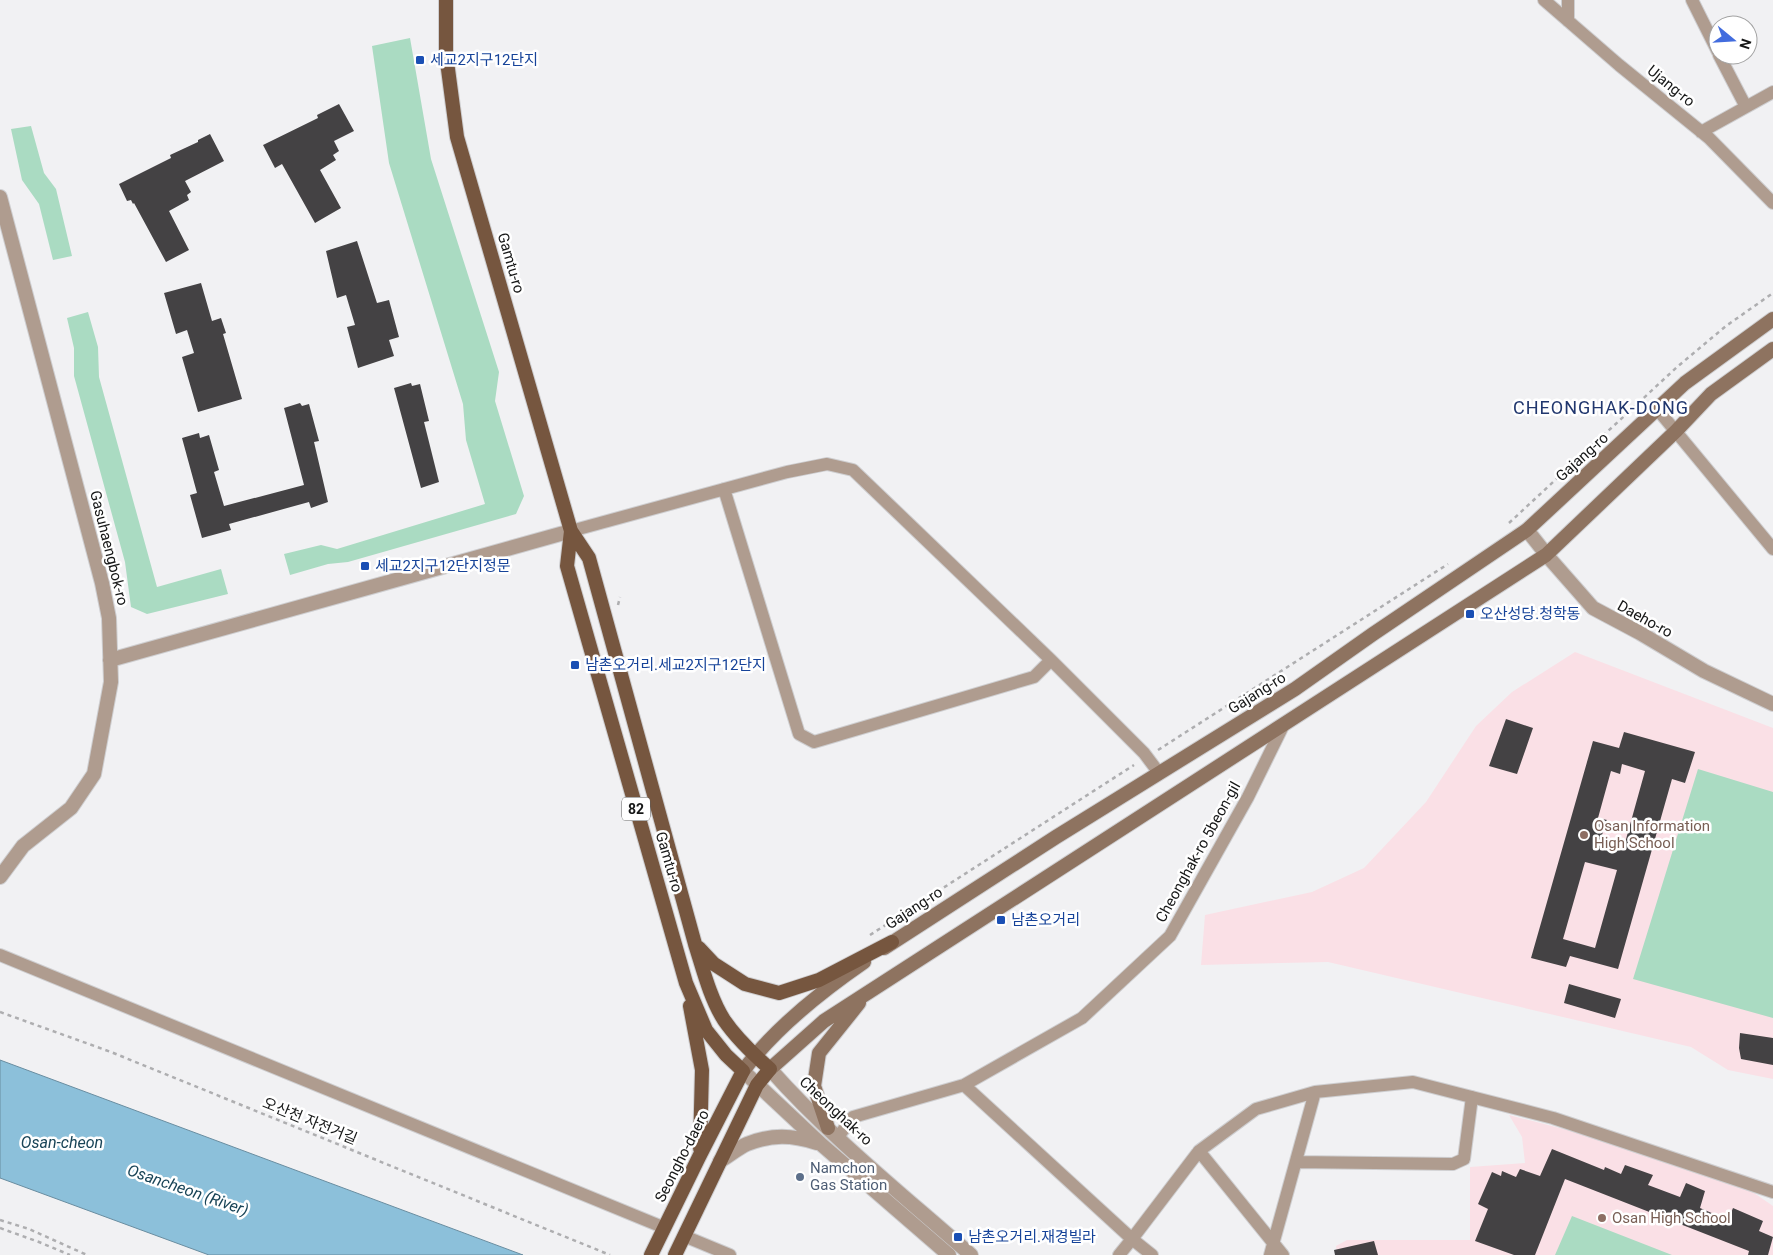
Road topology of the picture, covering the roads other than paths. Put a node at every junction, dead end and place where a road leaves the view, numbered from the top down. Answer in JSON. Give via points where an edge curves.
{"nodes":[{"id":1,"x":446,"y":0,"type":"edge"},
{"id":2,"x":1544,"y":0,"type":"edge"},
{"id":3,"x":1568,"y":0,"type":"edge"},
{"id":4,"x":1692,"y":0,"type":"edge"},
{"id":5,"x":1568,"y":21,"type":"junction"},
{"id":6,"x":1708,"y":32,"type":"edge"},
{"id":7,"x":1725,"y":65,"type":"edge"},
{"id":8,"x":1773,"y":92,"type":"edge"},
{"id":9,"x":1746,"y":107,"type":"junction"},
{"id":10,"x":1701,"y":132,"type":"junction"},
{"id":11,"x":0,"y":197,"type":"edge"},
{"id":12,"x":1773,"y":202,"type":"edge"},
{"id":13,"x":1773,"y":319,"type":"edge"},
{"id":14,"x":1773,"y":349,"type":"edge"},
{"id":15,"x":1658,"y":410,"type":"junction"},
{"id":16,"x":1676,"y":431,"type":"junction"},
{"id":17,"x":724,"y":488,"type":"junction"},
{"id":18,"x":1527,"y":530,"type":"junction"},
{"id":19,"x":571,"y":531,"type":"junction"},
{"id":20,"x":1773,"y":549,"type":"edge"},
{"id":21,"x":1546,"y":555,"type":"junction"},
{"id":22,"x":110,"y":660,"type":"junction"},
{"id":23,"x":1051,"y":660,"type":"junction"},
{"id":24,"x":1773,"y":704,"type":"edge"},
{"id":25,"x":1284,"y":724,"type":"junction"},
{"id":26,"x":1159,"y":773,"type":"junction"},
{"id":27,"x":0,"y":877,"type":"edge"},
{"id":28,"x":892,"y":942,"type":"junction"},
{"id":29,"x":694,"y":944,"type":"junction"},
{"id":30,"x":0,"y":955,"type":"edge"},
{"id":31,"x":886,"y":980,"type":"junction"},
{"id":32,"x":686,"y":983,"type":"junction"},
{"id":33,"x":755,"y":1056,"type":"junction"},
{"id":34,"x":770,"y":1068,"type":"junction"},
{"id":35,"x":743,"y":1072,"type":"junction"},
{"id":36,"x":757,"y":1085,"type":"junction"},
{"id":37,"x":964,"y":1085,"type":"junction"},
{"id":38,"x":1315,"y":1092,"type":"junction"},
{"id":39,"x":1472,"y":1097,"type":"junction"},
{"id":40,"x":833,"y":1133,"type":"junction"},
{"id":41,"x":822,"y":1145,"type":"junction"},
{"id":42,"x":1199,"y":1151,"type":"junction"},
{"id":43,"x":699,"y":1157,"type":"junction"},
{"id":44,"x":720,"y":1162,"type":"junction"},
{"id":45,"x":1296,"y":1162,"type":"junction"},
{"id":46,"x":1773,"y":1192,"type":"edge"},
{"id":47,"x":662,"y":1233,"type":"junction"},
{"id":48,"x":684,"y":1236,"type":"junction"},
{"id":49,"x":1132,"y":1239,"type":"junction"},
{"id":50,"x":1272,"y":1249,"type":"edge"},
{"id":51,"x":675,"y":1254,"type":"edge"},
{"id":52,"x":651,"y":1255,"type":"edge"},
{"id":53,"x":730,"y":1255,"type":"edge"},
{"id":54,"x":949,"y":1255,"type":"edge"},
{"id":55,"x":971,"y":1255,"type":"edge"},
{"id":56,"x":1119,"y":1255,"type":"edge"},
{"id":57,"x":1152,"y":1255,"type":"edge"},
{"id":58,"x":1282,"y":1255,"type":"edge"}],
"edges":[{"from":1,"to":19,"type":"main road","name":"Gamtu-ro","via":[[446,54],[457,137]]},
{"from":2,"to":5,"type":"street","name":"Ujang-ro"},
{"from":3,"to":5,"type":"street"},
{"from":4,"to":6,"type":"street"},
{"from":5,"to":10,"type":"street","name":"Ujang-ro"},
{"from":7,"to":9,"type":"street"},
{"from":8,"to":9,"type":"street"},
{"from":9,"to":10,"type":"street"},
{"from":10,"to":12,"type":"street","name":"Ujang-ro"},
{"from":11,"to":22,"type":"street","name":"Gasuhaengbok-ro","via":[[102,583],[109,618]]},
{"from":13,"to":15,"type":"main road","name":"Gajang-ro","via":[[1686,383]]},
{"from":14,"to":16,"type":"main road","via":[[1711,394]]},
{"from":15,"to":16,"type":"street"},
{"from":15,"to":18,"type":"main road","name":"Gajang-ro"},
{"from":16,"to":20,"type":"street"},
{"from":16,"to":21,"type":"main road"},
{"from":17,"to":19,"type":"street"},
{"from":17,"to":23,"type":"street","via":[[827,464],[853,470]]},
{"from":17,"to":23,"type":"street","via":[[799,734],[814,742],[1034,677]]},
{"from":18,"to":21,"type":"street","name":"Daeho-ro"},
{"from":18,"to":26,"type":"main road","name":"Gajang-ro","via":[[1295,689]]},
{"from":19,"to":22,"type":"street"},
{"from":19,"to":29,"type":"main road","name":"Gamtu-ro","via":[[589,558]]},
{"from":19,"to":32,"type":"main road","name":"Gamtu-ro","number":"82","via":[[567,566]]},
{"from":21,"to":24,"type":"street","name":"Daeho-ro","via":[[1593,608],[1704,671]]},
{"from":21,"to":25,"type":"main road"},
{"from":22,"to":27,"type":"street","name":"Gasuhaengbok-ro","via":[[111,682],[94,774],[71,808],[23,846]]},
{"from":23,"to":26,"type":"street"},
{"from":25,"to":31,"type":"main road"},
{"from":25,"to":37,"type":"street","name":"Cheonghak-ro 5beon-gil","via":[[1170,936],[1082,1018]]},
{"from":26,"to":28,"type":"main road","name":"Gajang-ro"},
{"from":28,"to":29,"type":"main road","via":[[819,980],[780,992],[745,984],[714,964]]},
{"from":28,"to":33,"type":"main road","name":"Gajang-ro","via":[[833,983]]},
{"from":29,"to":33,"type":"main road","name":"Gamtu-ro","via":[[724,1019]]},
{"from":30,"to":47,"type":"street"},
{"from":31,"to":34,"type":"main road","via":[[824,1021]]},
{"from":31,"to":40,"type":"main road","via":[[855,1007],[819,1053],[814,1086]]},
{"from":32,"to":35,"type":"main road","name":"Gamtu-ro","number":"82","via":[[706,1030]]},
{"from":32,"to":43,"type":"main road","via":[[702,1070]]},
{"from":33,"to":34,"type":"main road","name":"Gamtu-ro"},
{"from":33,"to":35,"type":"main road","name":"Gajang-ro"},
{"from":34,"to":36,"type":"main road"},
{"from":34,"to":40,"type":"street","name":"Cheonghak-ro"},
{"from":35,"to":36,"type":"street"},
{"from":35,"to":43,"type":"main road","name":"Seongho-daero"},
{"from":36,"to":41,"type":"street"},
{"from":36,"to":44,"type":"main road"},
{"from":37,"to":40,"type":"street","name":"Cheonghak-ro 5beon-gil","via":[[853,1117]]},
{"from":37,"to":49,"type":"street"},
{"from":38,"to":39,"type":"street","via":[[1413,1082]]},
{"from":38,"to":42,"type":"street","via":[[1256,1109]]},
{"from":38,"to":45,"type":"street"},
{"from":39,"to":45,"type":"street","via":[[1464,1159],[1453,1164]]},
{"from":39,"to":46,"type":"street","via":[[1553,1118]]},
{"from":40,"to":55,"type":"street","name":"Cheonghak-ro"},
{"from":41,"to":44,"type":"street","via":[[781,1135],[747,1144]]},
{"from":41,"to":54,"type":"street"},
{"from":42,"to":49,"type":"street"},
{"from":42,"to":50,"type":"street"},
{"from":43,"to":47,"type":"main road","name":"Seongho-daero"},
{"from":44,"to":48,"type":"main road"},
{"from":45,"to":50,"type":"street"},
{"from":47,"to":52,"type":"main road","name":"Seongho-daero"},
{"from":48,"to":51,"type":"main road"},
{"from":48,"to":53,"type":"street"},
{"from":49,"to":56,"type":"street"},
{"from":49,"to":57,"type":"street"},
{"from":50,"to":58,"type":"street"}]}
